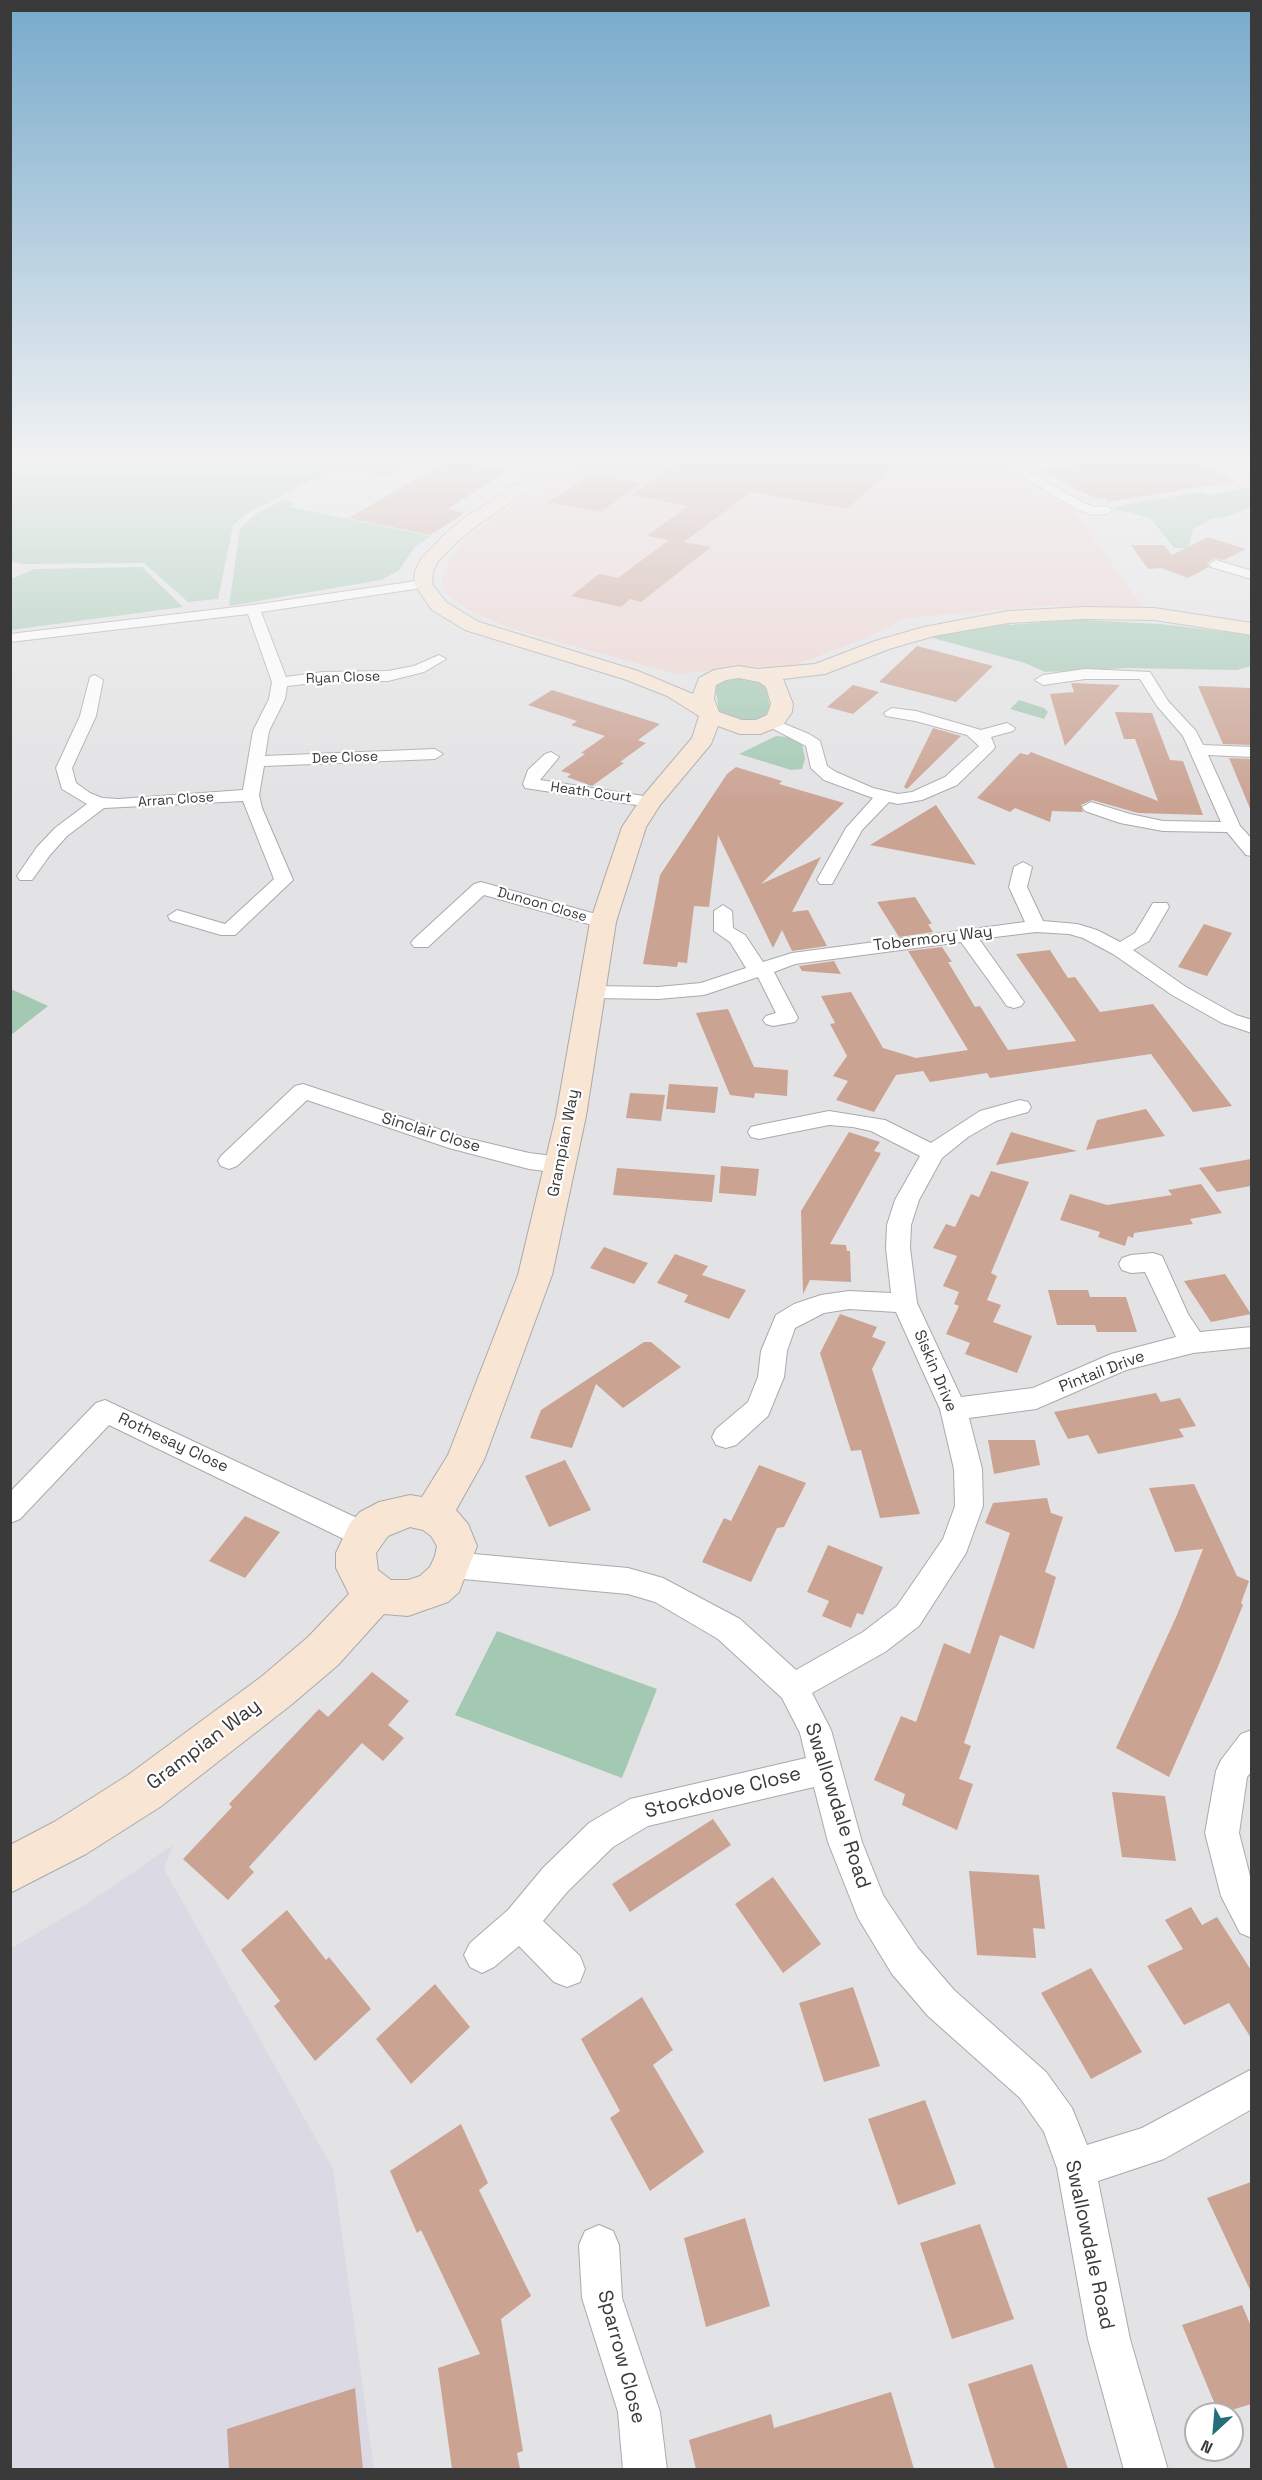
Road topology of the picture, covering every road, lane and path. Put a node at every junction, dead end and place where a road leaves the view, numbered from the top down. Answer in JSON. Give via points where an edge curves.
{"nodes":[{"id":1,"x":424,"y":575,"type":"edge"},
{"id":2,"x":423,"y":585,"type":"junction"},
{"id":3,"x":254,"y":609,"type":"junction"},
{"id":4,"x":1251,"y":629,"type":"edge"},
{"id":5,"x":10,"y":638,"type":"edge"},
{"id":6,"x":439,"y":659,"type":"dead end"},
{"id":7,"x":818,"y":670,"type":"junction"},
{"id":8,"x":631,"y":675,"type":"junction"},
{"id":9,"x":759,"y":675,"type":"junction"},
{"id":10,"x":712,"y":677,"type":"junction"},
{"id":11,"x":95,"y":680,"type":"dead end"},
{"id":12,"x":1043,"y":680,"type":"dead end"},
{"id":13,"x":280,"y":682,"type":"junction"},
{"id":14,"x":781,"y":698,"type":"junction"},
{"id":15,"x":708,"y":713,"type":"junction"},
{"id":16,"x":892,"y":713,"type":"dead end"},
{"id":17,"x":765,"y":725,"type":"junction"},
{"id":18,"x":1007,"y":728,"type":"dead end"},
{"id":19,"x":981,"y":735,"type":"junction"},
{"id":20,"x":1200,"y":750,"type":"junction"},
{"id":21,"x":1251,"y":752,"type":"edge"},
{"id":22,"x":435,"y":754,"type":"dead end"},
{"id":23,"x":551,"y":757,"type":"dead end"},
{"id":24,"x":255,"y":761,"type":"junction"},
{"id":25,"x":677,"y":769,"type":"junction"},
{"id":26,"x":251,"y":795,"type":"junction"},
{"id":27,"x":884,"y":797,"type":"junction"},
{"id":28,"x":650,"y":802,"type":"junction"},
{"id":29,"x":100,"y":803,"type":"junction"},
{"id":30,"x":1091,"y":807,"type":"dead end"},
{"id":31,"x":1232,"y":827,"type":"junction"},
{"id":32,"x":1251,"y":851,"type":"edge"},
{"id":33,"x":1023,"y":867,"type":"dead end"},
{"id":34,"x":26,"y":876,"type":"dead end"},
{"id":35,"x":826,"y":880,"type":"dead end"},
{"id":36,"x":1160,"y":908,"type":"dead end"},
{"id":37,"x":723,"y":911,"type":"dead end"},
{"id":38,"x":177,"y":916,"type":"dead end"},
{"id":39,"x":603,"y":922,"type":"junction"},
{"id":40,"x":1036,"y":926,"type":"junction"},
{"id":41,"x":965,"y":934,"type":"junction"},
{"id":42,"x":421,"y":943,"type":"dead end"},
{"id":43,"x":1120,"y":950,"type":"junction"},
{"id":44,"x":759,"y":968,"type":"junction"},
{"id":45,"x":593,"y":992,"type":"junction"},
{"id":46,"x":1014,"y":1002,"type":"dead end"},
{"id":47,"x":773,"y":1020,"type":"dead end"},
{"id":48,"x":1251,"y":1027,"type":"edge"},
{"id":49,"x":1020,"y":1107,"type":"dead end"},
{"id":50,"x":759,"y":1132,"type":"dead end"},
{"id":51,"x":933,"y":1153,"type":"junction"},
{"id":52,"x":230,"y":1161,"type":"dead end"},
{"id":53,"x":561,"y":1165,"type":"junction"},
{"id":54,"x":1131,"y":1264,"type":"dead end"},
{"id":55,"x":905,"y":1303,"type":"junction"},
{"id":56,"x":1251,"y":1337,"type":"edge"},
{"id":57,"x":1193,"y":1343,"type":"junction"},
{"id":58,"x":952,"y":1409,"type":"junction"},
{"id":59,"x":726,"y":1437,"type":"dead end"},
{"id":60,"x":10,"y":1511,"type":"edge"},
{"id":61,"x":432,"y":1515,"type":"junction"},
{"id":62,"x":364,"y":1535,"type":"junction"},
{"id":63,"x":452,"y":1565,"type":"junction"},
{"id":64,"x":377,"y":1593,"type":"junction"},
{"id":65,"x":793,"y":1688,"type":"junction"},
{"id":66,"x":1251,"y":1745,"type":"edge"},
{"id":67,"x":826,"y":1769,"type":"junction"},
{"id":68,"x":10,"y":1870,"type":"edge"},
{"id":69,"x":1251,"y":1921,"type":"edge"},
{"id":70,"x":520,"y":1922,"type":"junction"},
{"id":71,"x":482,"y":1954,"type":"dead end"},
{"id":72,"x":567,"y":1969,"type":"dead end"},
{"id":73,"x":1251,"y":2088,"type":"edge"},
{"id":74,"x":1076,"y":2168,"type":"junction"},
{"id":75,"x":599,"y":2245,"type":"dead end"},
{"id":76,"x":645,"y":2469,"type":"edge"},
{"id":77,"x":1146,"y":2469,"type":"edge"}],
"edges":[{"from":1,"to":2,"type":"street"},
{"from":2,"to":3,"type":"street"},
{"from":2,"to":8,"type":"street","via":[[439,606],[472,626]]},
{"from":3,"to":5,"type":"street"},
{"from":3,"to":13,"type":"street"},
{"from":4,"to":7,"type":"street","via":[[1154,614],[1084,612],[1008,617],[931,631]]},
{"from":6,"to":13,"type":"street","name":"Ryan Close","via":[[419,669],[388,676]]},
{"from":7,"to":9,"type":"street"},
{"from":7,"to":14,"type":"street"},
{"from":8,"to":10,"type":"street"},
{"from":8,"to":15,"type":"street","via":[[674,692]]},
{"from":9,"to":10,"type":"street","via":[[733,672]]},
{"from":9,"to":14,"type":"street","via":[[776,684]]},
{"from":10,"to":15,"type":"street","via":[[703,686]]},
{"from":11,"to":29,"type":"street","via":[[88,716],[64,768],[68,785]]},
{"from":12,"to":20,"type":"street","via":[[1085,674],[1145,675]]},
{"from":13,"to":24,"type":"street","via":[[277,699],[261,731]]},
{"from":14,"to":17,"type":"street","via":[[781,712]]},
{"from":15,"to":17,"type":"street","via":[[727,725]]},
{"from":15,"to":25,"type":"street","name":"Grampian Way","via":[[703,739]]},
{"from":16,"to":19,"type":"street"},
{"from":17,"to":25,"type":"street","name":"Grampian Way"},
{"from":17,"to":27,"type":"street","via":[[814,744],[823,772]]},
{"from":18,"to":19,"type":"street"},
{"from":19,"to":27,"type":"street","via":[[987,747],[951,781],[916,796]]},
{"from":20,"to":21,"type":"street"},
{"from":20,"to":31,"type":"street"},
{"from":22,"to":24,"type":"street","name":"Dee Close"},
{"from":23,"to":28,"type":"street","name":"Heath Court","via":[[534,774],[531,784]]},
{"from":24,"to":26,"type":"street"},
{"from":25,"to":28,"type":"street","name":"Grampian Way"},
{"from":26,"to":29,"type":"street","name":"Arran Close"},
{"from":26,"to":38,"type":"street","via":[[284,880],[228,931]]},
{"from":27,"to":35,"type":"street","via":[[855,828]]},
{"from":28,"to":39,"type":"street","name":"Grampian Way","via":[[634,827]]},
{"from":29,"to":34,"type":"street","via":[[61,832]]},
{"from":30,"to":31,"type":"street","via":[[1163,826]]},
{"from":31,"to":32,"type":"street"},
{"from":33,"to":40,"type":"street","via":[[1018,887]]},
{"from":36,"to":43,"type":"street","via":[[1142,937]]},
{"from":37,"to":44,"type":"street","via":[[724,931],[738,939],[747,957]]},
{"from":39,"to":42,"type":"street","name":"Dunoon Close","via":[[484,885]]},
{"from":39,"to":45,"type":"street","name":"Grampian Way"},
{"from":40,"to":41,"type":"street","name":"Tobermory Way"},
{"from":40,"to":43,"type":"street","name":"Tobermory Way","via":[[1070,928]]},
{"from":41,"to":44,"type":"street","name":"Tobermory Way","via":[[819,954]]},
{"from":41,"to":46,"type":"street"},
{"from":43,"to":48,"type":"street","name":"Tobermory Way","via":[[1179,991]]},
{"from":44,"to":45,"type":"street","name":"Tobermory Way","via":[[682,992]]},
{"from":44,"to":47,"type":"street","via":[[772,983],[788,1018]]},
{"from":45,"to":53,"type":"street","name":"Grampian Way"},
{"from":49,"to":51,"type":"street","name":"Siskin Drive","via":[[988,1116]]},
{"from":50,"to":51,"type":"street","via":[[829,1118],[853,1120],[877,1125]]},
{"from":51,"to":55,"type":"street","name":"Siskin Drive","via":[[907,1200],[899,1225]]},
{"from":52,"to":53,"type":"street","name":"Sinclair Close","via":[[309,1084],[457,1143]]},
{"from":53,"to":61,"type":"street","name":"Grampian Way","via":[[535,1275],[512,1340],[465,1460]]},
{"from":54,"to":57,"type":"street","via":[[1153,1262]]},
{"from":55,"to":58,"type":"street","name":"Siskin Drive"},
{"from":55,"to":59,"type":"street","via":[[849,1300],[821,1304],[785,1322],[759,1408]]},
{"from":56,"to":57,"type":"street","name":"Pintail Drive"},
{"from":57,"to":58,"type":"street","name":"Pintail Drive","via":[[1120,1362],[1036,1398]]},
{"from":58,"to":65,"type":"street","name":"Siskin Drive","via":[[968,1469],[969,1497],[956,1544],[908,1616],[874,1642]]},
{"from":60,"to":62,"type":"street","name":"Rothesay Close","via":[[105,1411]]},
{"from":61,"to":62,"type":"street","via":[[410,1511],[393,1514],[374,1524]]},
{"from":61,"to":63,"type":"street","via":[[454,1536],[457,1546]]},
{"from":62,"to":64,"type":"street","via":[[356,1553],[356,1568],[364,1583]]},
{"from":63,"to":64,"type":"street","via":[[434,1589],[417,1596],[390,1598]]},
{"from":63,"to":65,"type":"street","name":"Swallowdale Road","via":[[628,1581],[663,1591],[729,1629]]},
{"from":64,"to":68,"type":"street","name":"Grampian Way","via":[[323,1651],[276,1691],[144,1791]]},
{"from":65,"to":67,"type":"street","name":"Swallowdale Road","via":[[815,1730]]},
{"from":66,"to":69,"type":"street","via":[[1232,1771],[1222,1833],[1233,1884]]},
{"from":67,"to":70,"type":"street","name":"Stockdove Close","via":[[642,1811],[601,1835],[555,1880]]},
{"from":67,"to":74,"type":"street","name":"Swallowdale Road","via":[[845,1842],[870,1906],[905,1961],[941,2003],[1033,2085],[1059,2121]]},
{"from":70,"to":71,"type":"street","name":"Stockdove Close"},
{"from":70,"to":72,"type":"street"},
{"from":73,"to":74,"type":"street","via":[[1150,2145]]},
{"from":74,"to":77,"type":"street","name":"Swallowdale Road","via":[[1108,2339]]},
{"from":75,"to":76,"type":"street","name":"Sparrow Close","via":[[602,2298],[639,2412]]}]}
